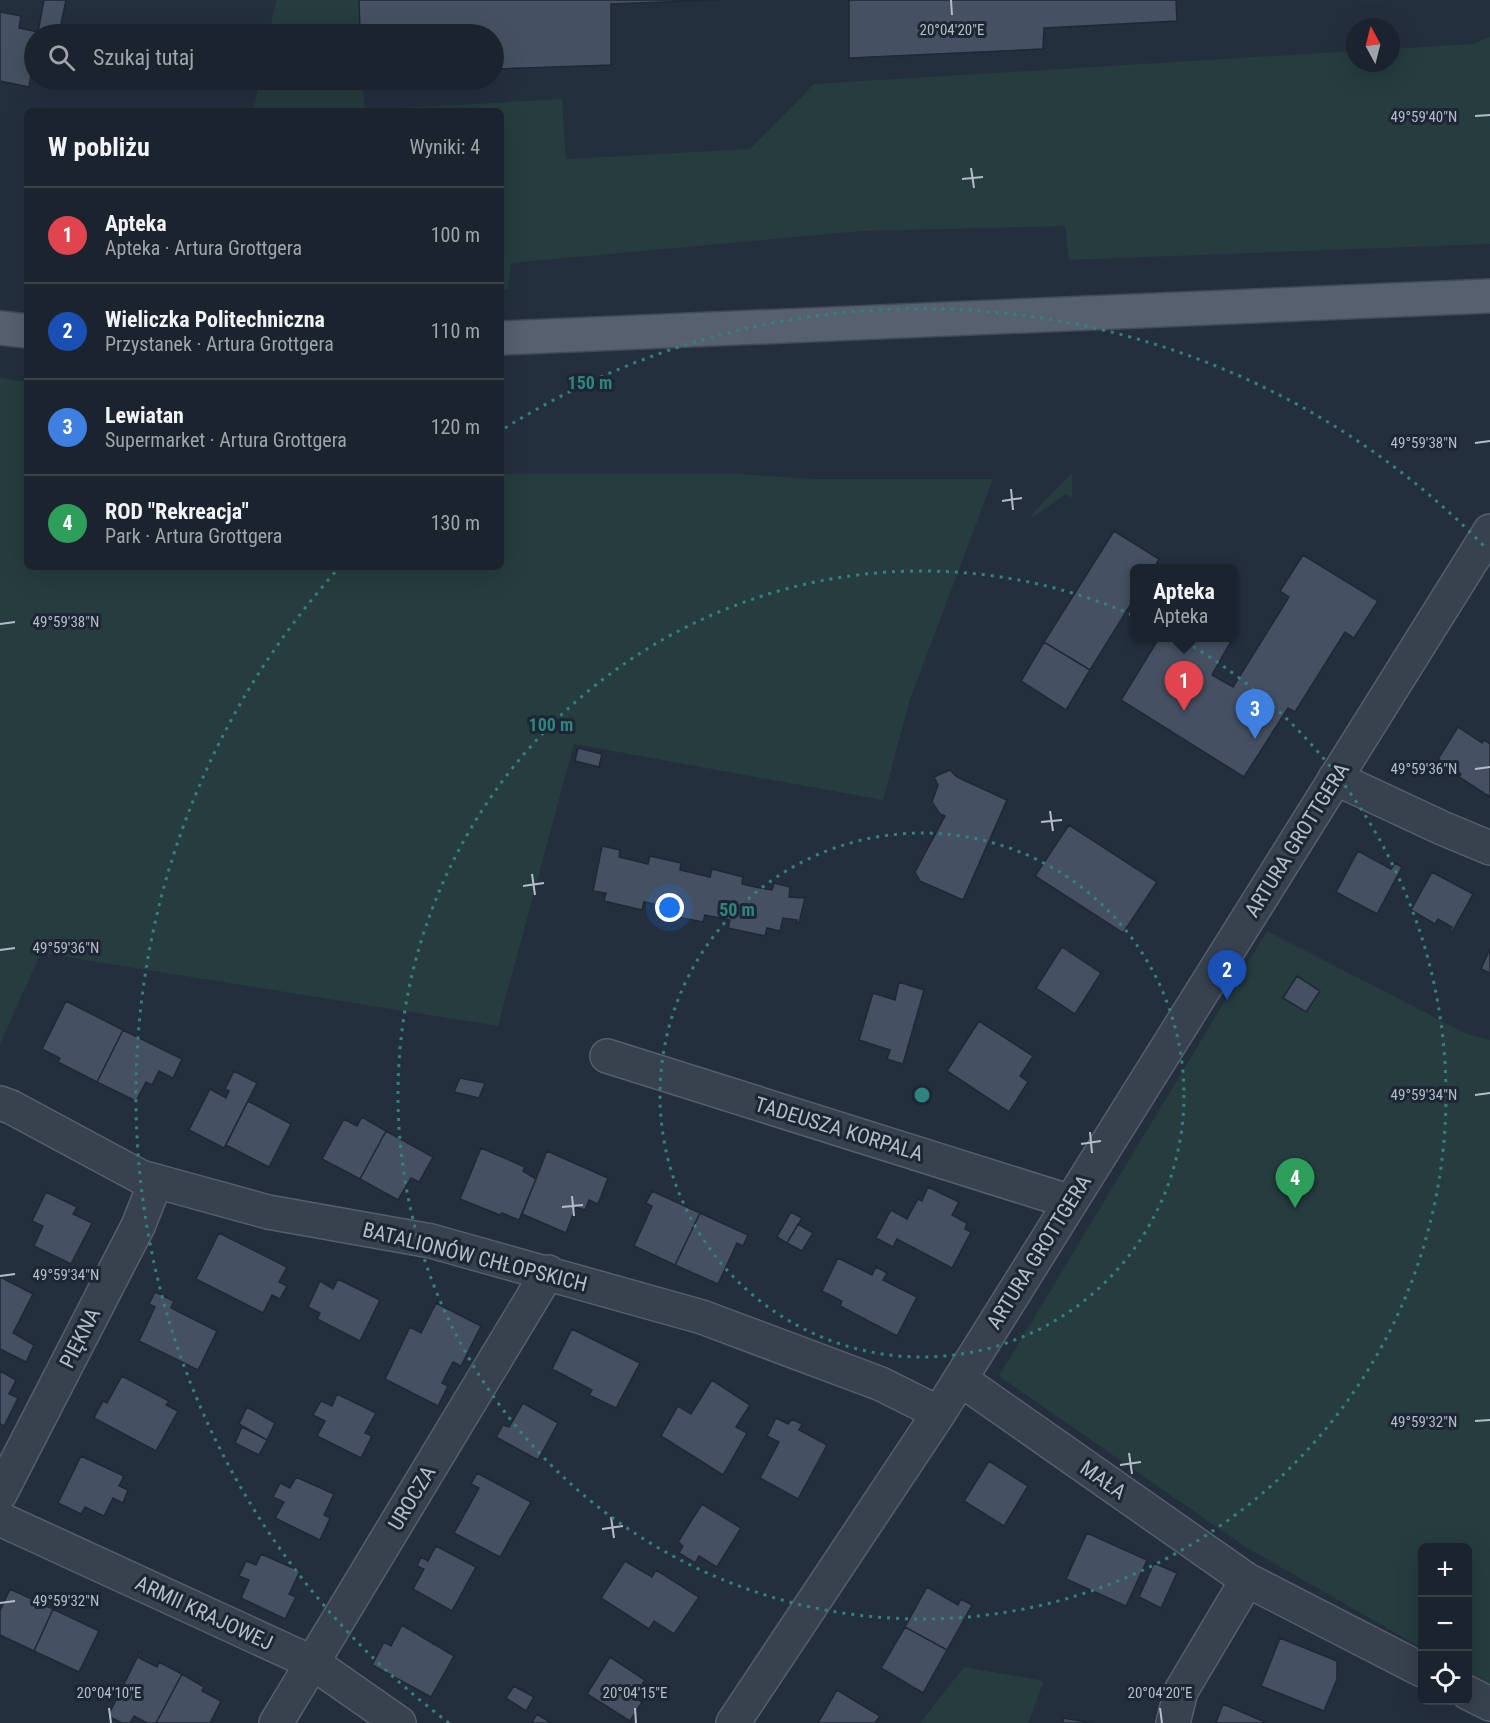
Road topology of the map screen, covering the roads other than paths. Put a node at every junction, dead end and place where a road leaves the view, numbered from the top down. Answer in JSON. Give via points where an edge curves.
{"nodes":[{"id":1,"x":1490,"y":296,"type":"edge"},
{"id":2,"x":0,"y":328,"type":"edge"},
{"id":3,"x":24,"y":331,"type":"edge"},
{"id":4,"x":504,"y":338,"type":"edge"},
{"id":5,"x":1490,"y":531,"type":"edge"},
{"id":6,"x":1335,"y":778,"type":"junction"},
{"id":7,"x":1490,"y":848,"type":"edge"},
{"id":8,"x":607,"y":1056,"type":"dead end"},
{"id":9,"x":6,"y":1105,"type":"edge"},
{"id":10,"x":156,"y":1181,"type":"junction"},
{"id":11,"x":1071,"y":1202,"type":"junction"},
{"id":12,"x":548,"y":1272,"type":"junction"},
{"id":13,"x":960,"y":1379,"type":"junction"},
{"id":14,"x":939,"y":1413,"type":"junction"},
{"id":15,"x":0,"y":1494,"type":"edge"},
{"id":16,"x":0,"y":1519,"type":"edge"},
{"id":17,"x":1247,"y":1580,"type":"junction"},
{"id":18,"x":313,"y":1663,"type":"junction"},
{"id":19,"x":1418,"y":1668,"type":"edge"},
{"id":20,"x":1472,"y":1695,"type":"edge"},
{"id":21,"x":1490,"y":1704,"type":"edge"},
{"id":22,"x":276,"y":1723,"type":"edge"},
{"id":23,"x":399,"y":1723,"type":"edge"},
{"id":24,"x":733,"y":1723,"type":"edge"},
{"id":25,"x":1173,"y":1723,"type":"edge"}],
"edges":[{"from":1,"to":4,"type":"main road"},
{"from":2,"to":3,"type":"main road"},
{"from":5,"to":6,"type":"street","name":"ARTURA GROTTGERA"},
{"from":6,"to":7,"type":"street"},
{"from":6,"to":11,"type":"street","name":"ARTURA GROTTGERA"},
{"from":8,"to":11,"type":"street","name":"TADEUSZA KORPALA"},
{"from":9,"to":10,"type":"street","name":"BATALIONÓW CHŁOPSKICH","via":[[141,1177]]},
{"from":10,"to":12,"type":"street","name":"BATALIONÓW CHŁOPSKICH","via":[[268,1212],[431,1241]]},
{"from":10,"to":15,"type":"street","name":"PIĘKNA","via":[[138,1226]]},
{"from":11,"to":13,"type":"street","name":"ARTURA GROTTGERA"},
{"from":12,"to":14,"type":"street","name":"BATALIONÓW CHŁOPSKICH","via":[[702,1317],[881,1384]]},
{"from":12,"to":18,"type":"street","name":"UROCZA"},
{"from":13,"to":14,"type":"street","name":"ARTURA GROTTGERA"},
{"from":13,"to":17,"type":"street","name":"MAŁA"},
{"from":14,"to":24,"type":"street","name":"ARTURA GROTTGERA"},
{"from":16,"to":18,"type":"street","name":"ARMII KRAJOWEJ"},
{"from":17,"to":19,"type":"street","name":"MAŁA"},
{"from":17,"to":25,"type":"street","via":[[1181,1691]]},
{"from":18,"to":22,"type":"street","name":"UROCZA"},
{"from":18,"to":23,"type":"street","name":"ARMII KRAJOWEJ"},
{"from":20,"to":21,"type":"street"}]}
